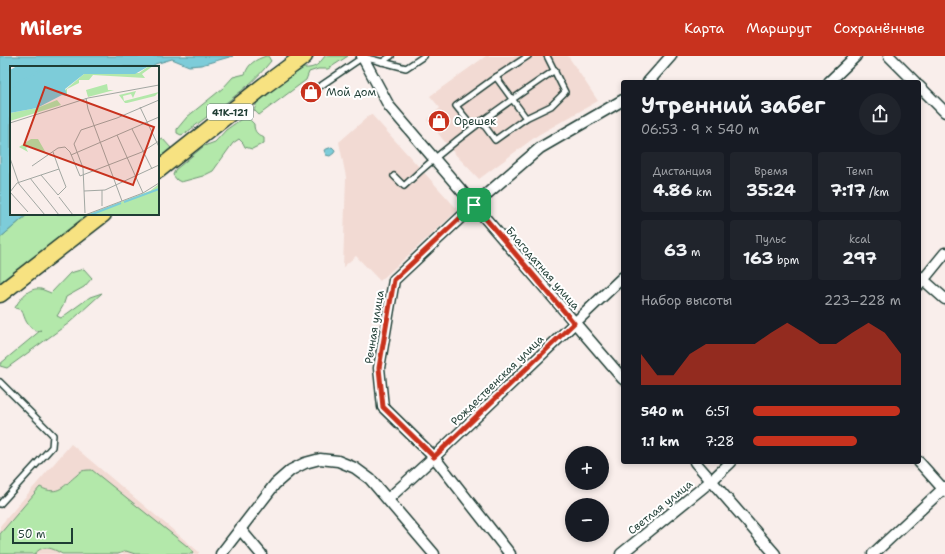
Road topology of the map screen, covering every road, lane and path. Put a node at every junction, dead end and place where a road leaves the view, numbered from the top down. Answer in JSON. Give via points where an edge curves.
{"nodes":[{"id":1,"x":304,"y":56,"type":"edge"},
{"id":2,"x":363,"y":56,"type":"edge"},
{"id":3,"x":391,"y":56,"type":"edge"},
{"id":4,"x":424,"y":56,"type":"edge"},
{"id":5,"x":528,"y":56,"type":"edge"},
{"id":6,"x":547,"y":56,"type":"edge"},
{"id":7,"x":671,"y":56,"type":"edge"},
{"id":8,"x":856,"y":56,"type":"edge"},
{"id":9,"x":889,"y":56,"type":"edge"},
{"id":10,"x":382,"y":62,"type":"junction"},
{"id":11,"x":555,"y":70,"type":"junction"},
{"id":12,"x":496,"y":77,"type":"junction"},
{"id":13,"x":650,"y":80,"type":"edge"},
{"id":14,"x":831,"y":80,"type":"edge"},
{"id":15,"x":913,"y":80,"type":"edge"},
{"id":16,"x":319,"y":87,"type":"dead end"},
{"id":17,"x":921,"y":88,"type":"edge"},
{"id":18,"x":513,"y":99,"type":"junction"},
{"id":19,"x":621,"y":101,"type":"edge"},
{"id":20,"x":945,"y":112,"type":"edge"},
{"id":21,"x":526,"y":118,"type":"junction"},
{"id":22,"x":481,"y":121,"type":"junction"},
{"id":23,"x":473,"y":127,"type":"junction"},
{"id":24,"x":434,"y":158,"type":"junction"},
{"id":25,"x":159,"y":169,"type":"edge"},
{"id":26,"x":394,"y":176,"type":"dead end"},
{"id":27,"x":474,"y":205,"type":"junction"},
{"id":28,"x":102,"y":215,"type":"edge"},
{"id":29,"x":945,"y":253,"type":"edge"},
{"id":30,"x":621,"y":279,"type":"edge"},
{"id":31,"x":921,"y":279,"type":"edge"},
{"id":32,"x":921,"y":281,"type":"edge"},
{"id":33,"x":0,"y":294,"type":"edge"},
{"id":34,"x":945,"y":299,"type":"edge"},
{"id":35,"x":574,"y":323,"type":"junction"},
{"id":36,"x":621,"y":377,"type":"edge"},
{"id":37,"x":0,"y":382,"type":"edge"},
{"id":38,"x":434,"y":457,"type":"junction"},
{"id":39,"x":697,"y":464,"type":"edge"},
{"id":40,"x":729,"y":464,"type":"edge"},
{"id":41,"x":921,"y":464,"type":"edge"},
{"id":42,"x":711,"y":481,"type":"junction"},
{"id":43,"x":944,"y":489,"type":"edge"},
{"id":44,"x":388,"y":499,"type":"junction"},
{"id":45,"x":0,"y":504,"type":"edge"},
{"id":46,"x":240,"y":529,"type":"junction"},
{"id":47,"x":221,"y":554,"type":"edge"},
{"id":48,"x":261,"y":554,"type":"edge"},
{"id":49,"x":434,"y":554,"type":"edge"},
{"id":50,"x":510,"y":554,"type":"edge"},
{"id":51,"x":621,"y":554,"type":"edge"},
{"id":52,"x":775,"y":554,"type":"edge"},
{"id":53,"x":873,"y":554,"type":"edge"}],
"edges":[{"from":1,"to":25,"type":"main road","number":"41К-121"},
{"from":2,"to":10,"type":"lane"},
{"from":2,"to":16,"type":"lane"},
{"from":2,"to":24,"type":"street","name":"Благодатная улица","via":[[389,106]]},
{"from":3,"to":10,"type":"lane"},
{"from":4,"to":10,"type":"lane","via":[[406,68]]},
{"from":5,"to":12,"type":"lane"},
{"from":6,"to":11,"type":"lane"},
{"from":7,"to":13,"type":"street"},
{"from":8,"to":14,"type":"street"},
{"from":9,"to":15,"type":"street"},
{"from":11,"to":18,"type":"lane"},
{"from":11,"to":21,"type":"lane","via":[[565,92],[551,106]]},
{"from":12,"to":18,"type":"lane"},
{"from":12,"to":23,"type":"lane","via":[[456,106]]},
{"from":17,"to":20,"type":"street"},
{"from":18,"to":21,"type":"lane"},
{"from":18,"to":22,"type":"lane"},
{"from":19,"to":27,"type":"street","name":"Речная улица","via":[[540,148]]},
{"from":21,"to":22,"type":"lane","via":[[495,140]]},
{"from":22,"to":23,"type":"lane"},
{"from":23,"to":24,"type":"lane"},
{"from":24,"to":26,"type":"lane","via":[[404,186]]},
{"from":24,"to":27,"type":"street","name":"Благодатная улица"},
{"from":27,"to":35,"type":"street","name":"Благодатная улица"},
{"from":27,"to":38,"type":"street","name":"Речная улица","via":[[394,280],[379,368],[383,407]]},
{"from":28,"to":33,"type":"main road"},
{"from":29,"to":31,"type":"street"},
{"from":30,"to":35,"type":"street","name":"Рождественская улица"},
{"from":32,"to":34,"type":"street"},
{"from":35,"to":36,"type":"street","name":"Благодатная улица"},
{"from":35,"to":38,"type":"street","name":"Рождественская улица"},
{"from":37,"to":45,"type":"lane","via":[[53,435],[52,447]]},
{"from":38,"to":44,"type":"street","name":"Рождественская улица"},
{"from":38,"to":50,"type":"street","name":"Речная улица"},
{"from":39,"to":42,"type":"street"},
{"from":40,"to":42,"type":"street","name":"Светлая улица"},
{"from":41,"to":43,"type":"street"},
{"from":42,"to":51,"type":"street","name":"Светлая улица"},
{"from":42,"to":52,"type":"street"},
{"from":43,"to":53,"type":"street"},
{"from":44,"to":46,"type":"street","via":[[370,479],[355,468],[338,461],[320,459],[306,462],[280,479]]},
{"from":44,"to":49,"type":"street"},
{"from":46,"to":47,"type":"street"},
{"from":46,"to":48,"type":"street"}]}
